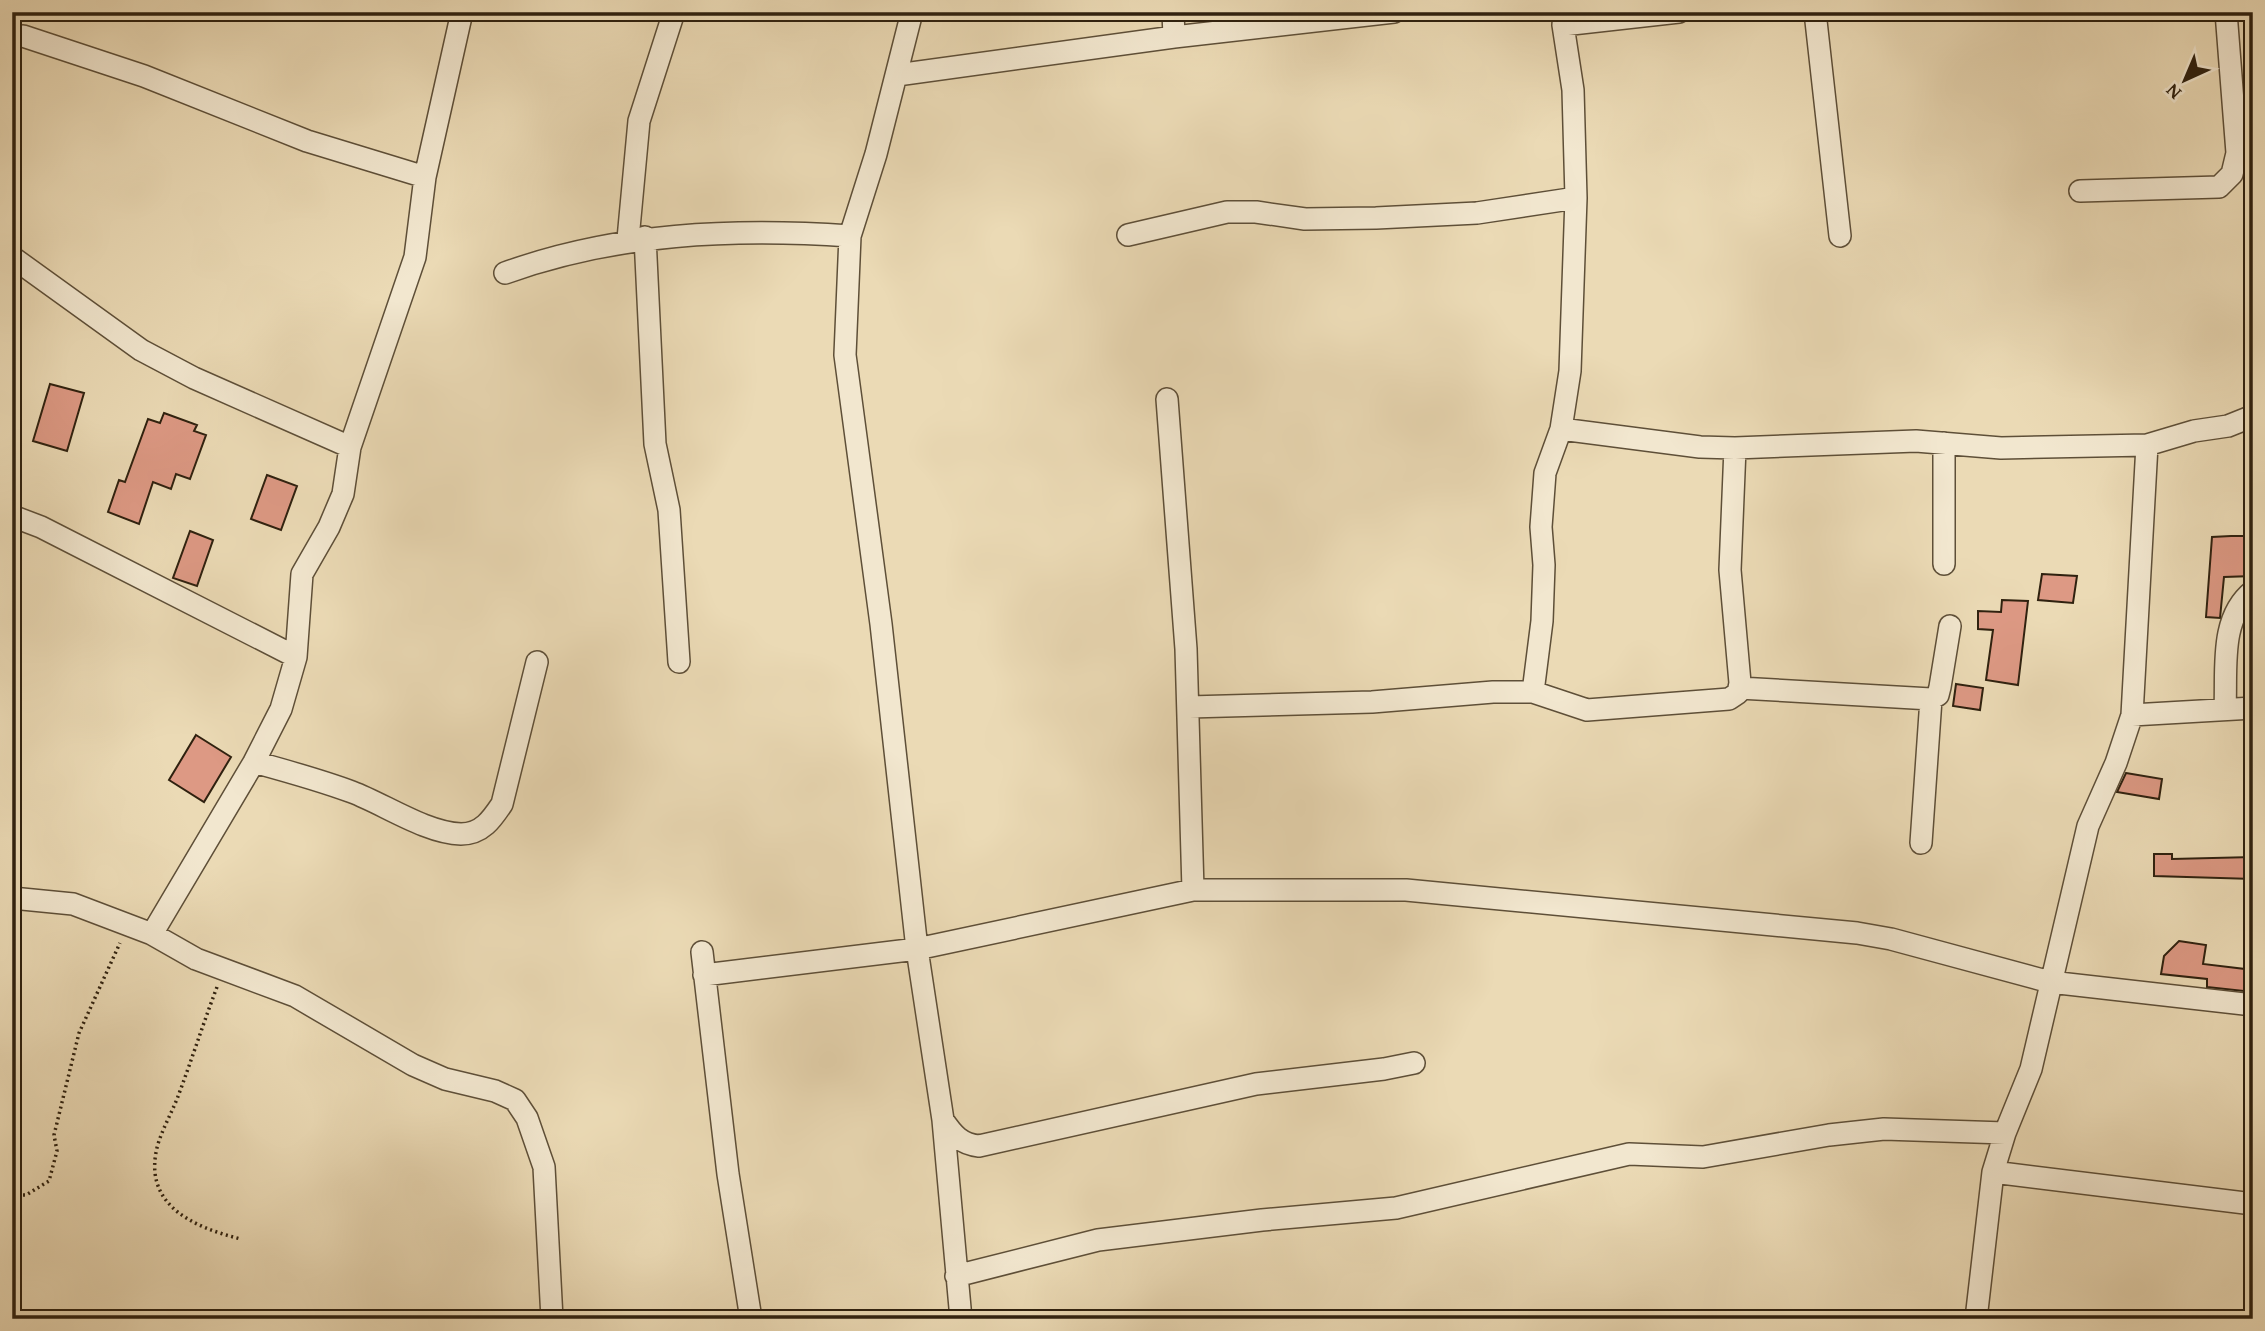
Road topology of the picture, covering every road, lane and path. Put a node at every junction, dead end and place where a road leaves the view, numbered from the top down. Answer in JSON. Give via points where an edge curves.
{"nodes":[{"id":1,"x":462,"y":12,"type":"edge"},
{"id":2,"x":674,"y":12,"type":"edge"},
{"id":3,"x":912,"y":12,"type":"edge"},
{"id":4,"x":1174,"y":12,"type":"edge"},
{"id":5,"x":1394,"y":12,"type":"edge"},
{"id":6,"x":1679,"y":12,"type":"edge"},
{"id":7,"x":1815,"y":12,"type":"edge"},
{"id":8,"x":2226,"y":12,"type":"edge"},
{"id":9,"x":1564,"y":19,"type":"edge"},
{"id":10,"x":23,"y":36,"type":"dead end"},
{"id":11,"x":1174,"y":37,"type":"junction"},
{"id":12,"x":897,"y":75,"type":"junction"},
{"id":13,"x":425,"y":177,"type":"junction"},
{"id":14,"x":2080,"y":191,"type":"dead end"},
{"id":15,"x":1576,"y":198,"type":"junction"},
{"id":16,"x":1128,"y":235,"type":"dead end"},
{"id":17,"x":850,"y":236,"type":"junction"},
{"id":18,"x":1840,"y":236,"type":"dead end"},
{"id":19,"x":636,"y":238,"type":"junction"},
{"id":20,"x":14,"y":261,"type":"edge"},
{"id":21,"x":505,"y":273,"type":"dead end"},
{"id":22,"x":1167,"y":399,"type":"dead end"},
{"id":23,"x":2253,"y":416,"type":"edge"},
{"id":24,"x":1561,"y":429,"type":"junction"},
{"id":25,"x":1944,"y":443,"type":"junction"},
{"id":26,"x":2147,"y":445,"type":"junction"},
{"id":27,"x":350,"y":447,"type":"junction"},
{"id":28,"x":1735,"y":448,"type":"junction"},
{"id":29,"x":12,"y":516,"type":"edge"},
{"id":30,"x":1944,"y":564,"type":"dead end"},
{"id":31,"x":2253,"y":591,"type":"edge"},
{"id":32,"x":1950,"y":626,"type":"dead end"},
{"id":33,"x":296,"y":657,"type":"junction"},
{"id":34,"x":537,"y":662,"type":"dead end"},
{"id":35,"x":679,"y":662,"type":"dead end"},
{"id":36,"x":1739,"y":688,"type":"junction"},
{"id":37,"x":1533,"y":692,"type":"junction"},
{"id":38,"x":1931,"y":699,"type":"junction"},
{"id":39,"x":1189,"y":708,"type":"junction"},
{"id":40,"x":2253,"y":708,"type":"edge"},
{"id":41,"x":2225,"y":709,"type":"junction"},
{"id":42,"x":2132,"y":715,"type":"junction"},
{"id":43,"x":254,"y":762,"type":"junction"},
{"id":44,"x":1921,"y":843,"type":"dead end"},
{"id":45,"x":1193,"y":890,"type":"junction"},
{"id":46,"x":12,"y":898,"type":"edge"},
{"id":47,"x":127,"y":926,"type":"junction"},
{"id":48,"x":152,"y":934,"type":"junction"},
{"id":49,"x":917,"y":949,"type":"junction"},
{"id":50,"x":702,"y":952,"type":"dead end"},
{"id":51,"x":223,"y":970,"type":"junction"},
{"id":52,"x":704,"y":975,"type":"junction"},
{"id":53,"x":2050,"y":982,"type":"junction"},
{"id":54,"x":2253,"y":1005,"type":"edge"},
{"id":55,"x":1414,"y":1063,"type":"dead end"},
{"id":56,"x":943,"y":1120,"type":"junction"},
{"id":57,"x":2005,"y":1133,"type":"junction"},
{"id":58,"x":1993,"y":1172,"type":"junction"},
{"id":59,"x":12,"y":1195,"type":"edge"},
{"id":60,"x":2253,"y":1204,"type":"edge"},
{"id":61,"x":241,"y":1239,"type":"dead end"},
{"id":62,"x":956,"y":1276,"type":"junction"},
{"id":63,"x":552,"y":1319,"type":"edge"},
{"id":64,"x":751,"y":1319,"type":"edge"},
{"id":65,"x":961,"y":1319,"type":"edge"},
{"id":66,"x":1976,"y":1319,"type":"edge"}],
"edges":[{"from":1,"to":13,"type":"street"},
{"from":2,"to":19,"type":"street","via":[[639,121]]},
{"from":3,"to":12,"type":"street"},
{"from":4,"to":11,"type":"street"},
{"from":5,"to":11,"type":"street"},
{"from":6,"to":9,"type":"street"},
{"from":7,"to":18,"type":"street"},
{"from":8,"to":14,"type":"street","via":[[2237,153],[2232,174],[2219,187]]},
{"from":9,"to":15,"type":"street","via":[[1573,90]]},
{"from":10,"to":13,"type":"street","via":[[144,76],[307,141]]},
{"from":11,"to":12,"type":"street"},
{"from":12,"to":17,"type":"street"},
{"from":13,"to":27,"type":"street","via":[[415,257]]},
{"from":15,"to":16,"type":"street","via":[[1477,213],[1376,218],[1306,219],[1227,212]]},
{"from":15,"to":24,"type":"street","via":[[1570,371]]},
{"from":17,"to":19,"type":"street","via":[[796,233]]},
{"from":17,"to":49,"type":"street","via":[[845,355]]},
{"from":19,"to":21,"type":"street"},
{"from":19,"to":35,"type":"street","via":[[655,444],[669,510]]},
{"from":20,"to":27,"type":"street","via":[[141,350]]},
{"from":22,"to":39,"type":"street"},
{"from":23,"to":26,"type":"street"},
{"from":24,"to":28,"type":"street"},
{"from":24,"to":37,"type":"street","via":[[1545,473],[1542,621]]},
{"from":25,"to":26,"type":"street","via":[[2001,448]]},
{"from":25,"to":28,"type":"street"},
{"from":25,"to":30,"type":"street"},
{"from":26,"to":42,"type":"street"},
{"from":27,"to":33,"type":"street","via":[[343,494],[302,573]]},
{"from":28,"to":36,"type":"street","via":[[1730,550]]},
{"from":29,"to":33,"type":"street"},
{"from":31,"to":41,"type":"street","via":[[2240,602],[2230,623]]},
{"from":32,"to":38,"type":"street","via":[[1938,695]]},
{"from":33,"to":43,"type":"street","via":[[281,709]]},
{"from":34,"to":43,"type":"street","via":[[502,804],[479,830],[463,834],[445,831],[352,792]]},
{"from":36,"to":37,"type":"street","via":[[1729,699],[1587,710]]},
{"from":36,"to":38,"type":"street"},
{"from":37,"to":39,"type":"street"},
{"from":38,"to":44,"type":"street"},
{"from":39,"to":45,"type":"street"},
{"from":40,"to":41,"type":"street"},
{"from":41,"to":42,"type":"street"},
{"from":42,"to":53,"type":"street","via":[[2088,826]]},
{"from":43,"to":48,"type":"street"},
{"from":45,"to":49,"type":"street"},
{"from":45,"to":53,"type":"street","via":[[1406,890],[1857,933]]},
{"from":46,"to":47,"type":"street","via":[[73,904]]},
{"from":47,"to":48,"type":"street"},
{"from":47,"to":59,"type":"path","via":[[79,1033],[54,1135],[57,1152],[49,1181],[26,1195]]},
{"from":48,"to":51,"type":"street"},
{"from":49,"to":52,"type":"street"},
{"from":49,"to":56,"type":"street"},
{"from":50,"to":52,"type":"street"},
{"from":51,"to":61,"type":"path","via":[[158,1146],[155,1174],[163,1198],[175,1211],[193,1223]]},
{"from":51,"to":63,"type":"street","via":[[295,996],[444,1079],[514,1100],[527,1118],[544,1167]]},
{"from":52,"to":64,"type":"street"},
{"from":53,"to":54,"type":"street"},
{"from":53,"to":57,"type":"street","via":[[2026,1088]]},
{"from":55,"to":56,"type":"street","via":[[1256,1084],[979,1146],[955,1137]]},
{"from":56,"to":62,"type":"street"},
{"from":57,"to":58,"type":"street"},
{"from":57,"to":62,"type":"street","via":[[1884,1129],[1703,1157],[1629,1154],[1396,1208],[1098,1240]]},
{"from":58,"to":60,"type":"street"},
{"from":58,"to":66,"type":"street"},
{"from":62,"to":65,"type":"street"}]}
